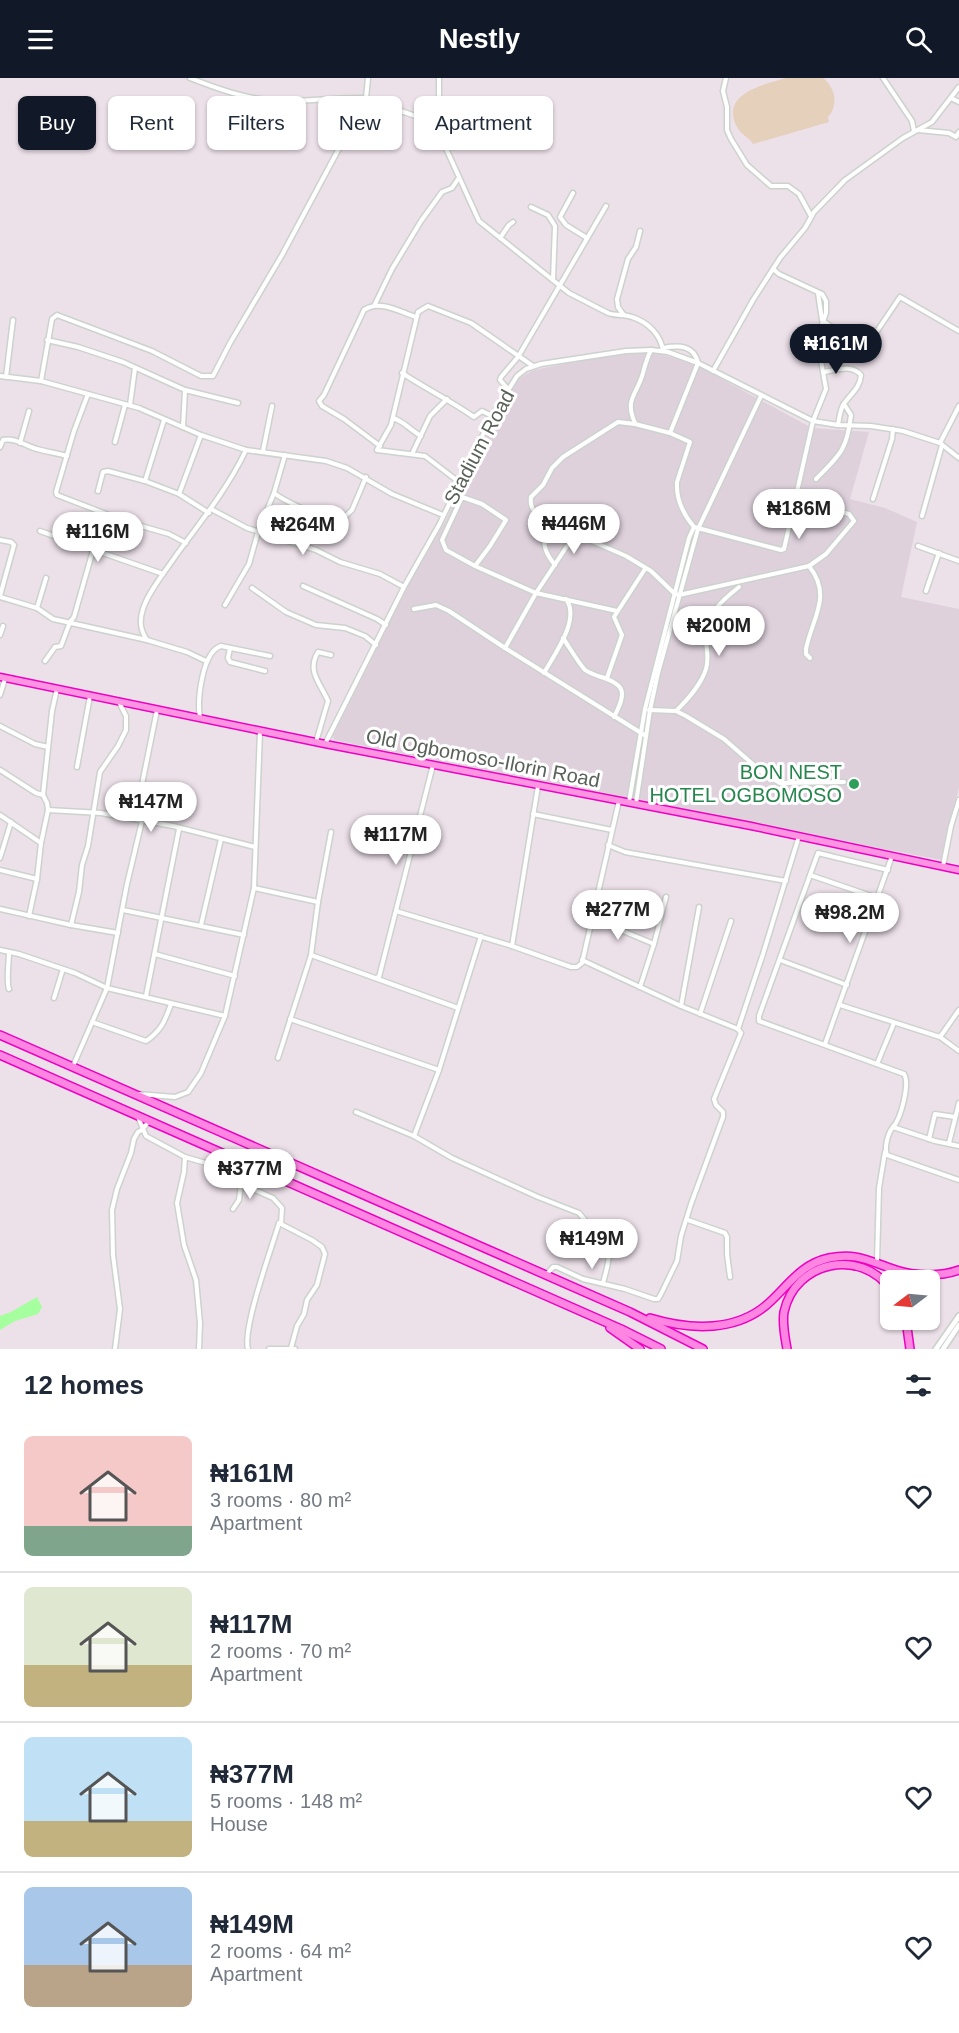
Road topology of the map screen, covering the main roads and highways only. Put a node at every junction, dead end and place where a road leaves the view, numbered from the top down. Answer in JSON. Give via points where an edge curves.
{"nodes":[{"id":1,"x":3,"y":678,"type":"edge"},
{"id":2,"x":959,"y":870,"type":"edge"},
{"id":3,"x":0,"y":1035,"type":"edge"},
{"id":4,"x":0,"y":1055,"type":"edge"},
{"id":5,"x":959,"y":1270,"type":"edge"},
{"id":6,"x":880,"y":1278,"type":"edge"},
{"id":7,"x":630,"y":1312,"type":"junction"},
{"id":8,"x":593,"y":1317,"type":"junction"},
{"id":9,"x":907,"y":1330,"type":"edge"},
{"id":10,"x":640,"y":1349,"type":"edge"},
{"id":11,"x":662,"y":1349,"type":"edge"},
{"id":12,"x":703,"y":1349,"type":"edge"},
{"id":13,"x":787,"y":1349,"type":"edge"},
{"id":14,"x":910,"y":1349,"type":"edge"}],
"edges":[{"from":1,"to":2,"type":"highway","name":"Old Ogbomoso-Ilorin Road"},
{"from":3,"to":7,"type":"highway"},
{"from":4,"to":8,"type":"highway"},
{"from":5,"to":7,"type":"highway","via":[[920,1275],[850,1256],[818,1261],[798,1272],[770,1302],[728,1324],[675,1326]]},
{"from":6,"to":13,"type":"highway","via":[[874,1271],[854,1265],[832,1265],[811,1273],[794,1290],[784,1311]]},
{"from":7,"to":12,"type":"highway"},
{"from":8,"to":10,"type":"highway"},
{"from":8,"to":11,"type":"highway"},
{"from":9,"to":14,"type":"highway"}]}
